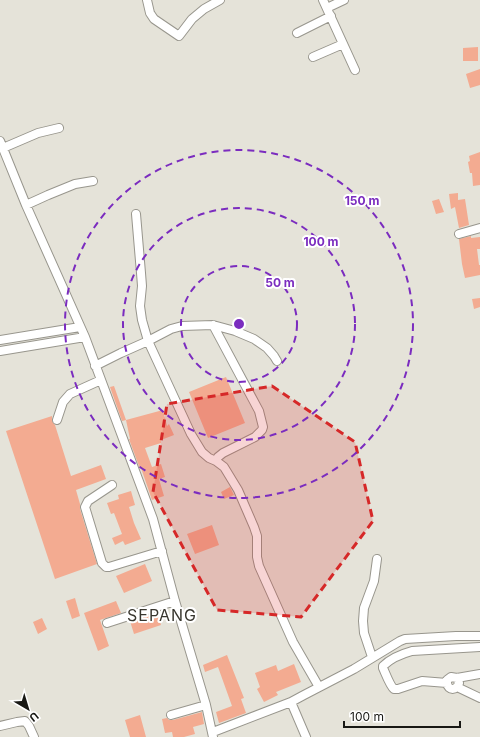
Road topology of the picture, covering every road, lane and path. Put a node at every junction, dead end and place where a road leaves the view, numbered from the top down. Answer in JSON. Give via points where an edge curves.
{"nodes":[{"id":1,"x":147,"y":0,"type":"edge"},
{"id":2,"x":220,"y":0,"type":"edge"},
{"id":3,"x":323,"y":0,"type":"edge"},
{"id":4,"x":344,"y":0,"type":"edge"},
{"id":5,"x":327,"y":8,"type":"junction"},
{"id":6,"x":331,"y":16,"type":"junction"},
{"id":7,"x":297,"y":33,"type":"dead end"},
{"id":8,"x":343,"y":44,"type":"junction"},
{"id":9,"x":314,"y":57,"type":"dead end"},
{"id":10,"x":355,"y":70,"type":"dead end"},
{"id":11,"x":59,"y":128,"type":"dead end"},
{"id":12,"x":1,"y":144,"type":"edge"},
{"id":13,"x":93,"y":181,"type":"dead end"},
{"id":14,"x":26,"y":205,"type":"junction"},
{"id":15,"x":136,"y":214,"type":"dead end"},
{"id":16,"x":480,"y":228,"type":"edge"},
{"id":17,"x":459,"y":234,"type":"dead end"},
{"id":18,"x":213,"y":324,"type":"junction"},
{"id":19,"x":80,"y":327,"type":"junction"},
{"id":20,"x":47,"y":332,"type":"junction"},
{"id":21,"x":85,"y":337,"type":"junction"},
{"id":22,"x":0,"y":340,"type":"edge"},
{"id":23,"x":148,"y":341,"type":"junction"},
{"id":24,"x":50,"y":343,"type":"junction"},
{"id":25,"x":0,"y":351,"type":"edge"},
{"id":26,"x":277,"y":362,"type":"dead end"},
{"id":27,"x":96,"y":366,"type":"junction"},
{"id":28,"x":101,"y":380,"type":"junction"},
{"id":29,"x":57,"y":420,"type":"dead end"},
{"id":30,"x":216,"y":461,"type":"junction"},
{"id":31,"x":112,"y":485,"type":"dead end"},
{"id":32,"x":162,"y":551,"type":"junction"},
{"id":33,"x":377,"y":558,"type":"dead end"},
{"id":34,"x":175,"y":601,"type":"junction"},
{"id":35,"x":107,"y":623,"type":"dead end"},
{"id":36,"x":480,"y":636,"type":"edge"},
{"id":37,"x":480,"y":647,"type":"edge"},
{"id":38,"x":372,"y":657,"type":"junction"},
{"id":39,"x":480,"y":674,"type":"edge"},
{"id":40,"x":456,"y":678,"type":"junction"},
{"id":41,"x":447,"y":683,"type":"junction"},
{"id":42,"x":320,"y":687,"type":"junction"},
{"id":43,"x":457,"y":687,"type":"junction"},
{"id":44,"x":480,"y":698,"type":"edge"},
{"id":45,"x":290,"y":702,"type":"junction"},
{"id":46,"x":206,"y":705,"type":"junction"},
{"id":47,"x":171,"y":715,"type":"dead end"},
{"id":48,"x":0,"y":726,"type":"edge"},
{"id":49,"x":213,"y":734,"type":"edge"},
{"id":50,"x":34,"y":737,"type":"edge"},
{"id":51,"x":306,"y":737,"type":"edge"}],
"edges":[{"from":1,"to":2,"type":"street","via":[[154,19],[179,36],[192,19]]},
{"from":3,"to":5,"type":"street"},
{"from":4,"to":5,"type":"street"},
{"from":5,"to":6,"type":"street"},
{"from":6,"to":7,"type":"street"},
{"from":6,"to":8,"type":"street"},
{"from":8,"to":9,"type":"street"},
{"from":8,"to":10,"type":"street"},
{"from":11,"to":12,"type":"street"},
{"from":12,"to":14,"type":"street"},
{"from":13,"to":14,"type":"street","via":[[68,186]]},
{"from":14,"to":19,"type":"street"},
{"from":15,"to":23,"type":"street","via":[[141,274],[140,306]]},
{"from":16,"to":17,"type":"street"},
{"from":18,"to":23,"type":"street","via":[[171,328]]},
{"from":18,"to":26,"type":"street","via":[[254,339],[267,348]]},
{"from":18,"to":30,"type":"street","via":[[259,411],[263,428],[254,437],[222,453]]},
{"from":19,"to":20,"type":"street"},
{"from":19,"to":21,"type":"street"},
{"from":20,"to":22,"type":"street"},
{"from":20,"to":24,"type":"street"},
{"from":21,"to":24,"type":"street"},
{"from":21,"to":27,"type":"street"},
{"from":23,"to":27,"type":"street"},
{"from":23,"to":30,"type":"street","via":[[191,434],[202,452]]},
{"from":24,"to":25,"type":"street"},
{"from":27,"to":28,"type":"street"},
{"from":28,"to":29,"type":"street","via":[[70,394],[63,402]]},
{"from":28,"to":32,"type":"street","via":[[153,519]]},
{"from":30,"to":42,"type":"street","via":[[224,467],[238,490],[257,536],[258,566],[293,642]]},
{"from":31,"to":32,"type":"street","via":[[88,501],[86,507],[102,563],[109,567]]},
{"from":32,"to":34,"type":"street"},
{"from":33,"to":38,"type":"street","via":[[374,581],[364,608],[363,621]]},
{"from":34,"to":35,"type":"street"},
{"from":34,"to":46,"type":"street"},
{"from":36,"to":38,"type":"street","via":[[405,639]]},
{"from":37,"to":41,"type":"street","via":[[412,651],[394,658],[383,666],[395,689],[422,681]]},
{"from":38,"to":42,"type":"street"},
{"from":39,"to":40,"type":"street"},
{"from":40,"to":41,"type":"street","via":[[452,677]]},
{"from":40,"to":43,"type":"street","via":[[459,683]]},
{"from":41,"to":43,"type":"street","via":[[449,688]]},
{"from":42,"to":45,"type":"street"},
{"from":43,"to":44,"type":"street"},
{"from":45,"to":49,"type":"street"},
{"from":45,"to":51,"type":"street"},
{"from":46,"to":47,"type":"street"},
{"from":46,"to":49,"type":"street"},
{"from":48,"to":50,"type":"street","via":[[25,721]]}]}
